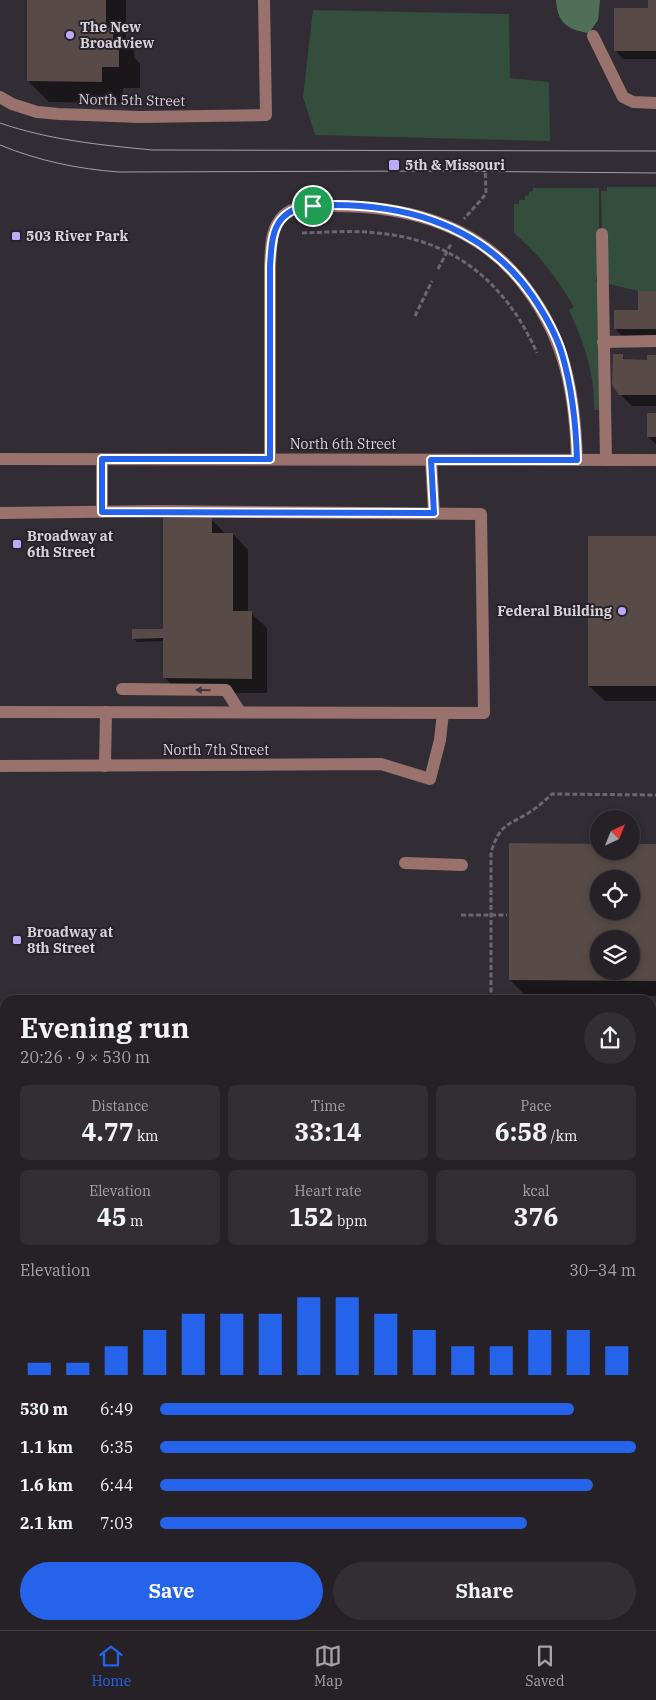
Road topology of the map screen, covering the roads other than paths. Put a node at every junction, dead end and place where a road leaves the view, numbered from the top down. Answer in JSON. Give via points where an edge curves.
{"nodes":[{"id":1,"x":264,"y":0,"type":"edge"},
{"id":2,"x":593,"y":36,"type":"dead end"},
{"id":3,"x":0,"y":97,"type":"edge"},
{"id":4,"x":656,"y":103,"type":"edge"},
{"id":5,"x":602,"y":234,"type":"dead end"},
{"id":6,"x":656,"y":341,"type":"edge"},
{"id":7,"x":603,"y":342,"type":"junction"},
{"id":8,"x":0,"y":459,"type":"edge"},
{"id":9,"x":102,"y":459,"type":"junction"},
{"id":10,"x":270,"y":459,"type":"junction"},
{"id":11,"x":431,"y":460,"type":"junction"},
{"id":12,"x":577,"y":460,"type":"junction"},
{"id":13,"x":606,"y":460,"type":"junction"},
{"id":14,"x":656,"y":460,"type":"edge"},
{"id":15,"x":102,"y":512,"type":"junction"},
{"id":16,"x":0,"y":513,"type":"edge"},
{"id":17,"x":434,"y":513,"type":"junction"},
{"id":18,"x":122,"y":689,"type":"dead end"},
{"id":19,"x":0,"y":712,"type":"edge"},
{"id":20,"x":106,"y":712,"type":"junction"},
{"id":21,"x":240,"y":712,"type":"junction"},
{"id":22,"x":442,"y":713,"type":"junction"},
{"id":23,"x":0,"y":766,"type":"edge"},
{"id":24,"x":105,"y":766,"type":"junction"},
{"id":25,"x":405,"y":862,"type":"dead end"},
{"id":26,"x":462,"y":865,"type":"dead end"}],
"edges":[{"from":1,"to":3,"type":"street","name":"North 5th Street","via":[[266,115],[140,117],[37,112]]},
{"from":2,"to":4,"type":"street","via":[[623,97],[633,102]]},
{"from":5,"to":7,"type":"street"},
{"from":6,"to":7,"type":"street"},
{"from":7,"to":13,"type":"street"},
{"from":8,"to":9,"type":"street","name":"North 6th Street"},
{"from":9,"to":10,"type":"street","name":"North 6th Street"},
{"from":9,"to":15,"type":"street"},
{"from":10,"to":11,"type":"street","name":"North 6th Street"},
{"from":10,"to":12,"type":"street","via":[[272,242],[276,227],[284,216],[298,208],[322,206],[390,210],[427,218],[472,238],[507,265],[544,313],[561,350],[572,398]]},
{"from":11,"to":12,"type":"street","name":"North 6th Street"},
{"from":11,"to":17,"type":"street"},
{"from":12,"to":13,"type":"street","name":"North 6th Street"},
{"from":13,"to":14,"type":"street","name":"North 6th Street"},
{"from":15,"to":16,"type":"street"},
{"from":15,"to":17,"type":"street"},
{"from":17,"to":22,"type":"street","via":[[481,514],[484,713]]},
{"from":21,"to":18,"type":"street","one_way":true,"via":[[226,690]]},
{"from":19,"to":20,"type":"street"},
{"from":20,"to":21,"type":"street"},
{"from":20,"to":24,"type":"street"},
{"from":21,"to":22,"type":"street"},
{"from":22,"to":24,"type":"street","name":"North 7th Street","via":[[440,740],[430,778],[381,764]]},
{"from":23,"to":24,"type":"street","name":"North 7th Street"},
{"from":25,"to":26,"type":"street"}]}
